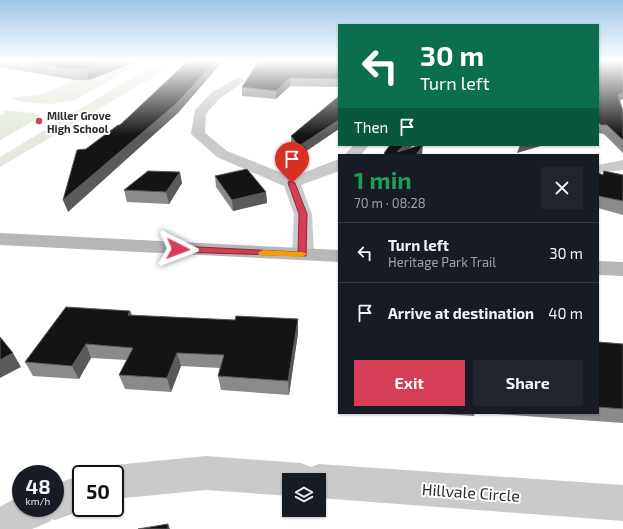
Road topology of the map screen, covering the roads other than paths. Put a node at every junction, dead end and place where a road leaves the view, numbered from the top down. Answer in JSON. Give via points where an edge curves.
{"nodes":[{"id":1,"x":230,"y":86,"type":"edge"},
{"id":2,"x":361,"y":146,"type":"edge"},
{"id":3,"x":353,"y":154,"type":"edge"},
{"id":4,"x":338,"y":165,"type":"edge"},
{"id":5,"x":623,"y":166,"type":"edge"},
{"id":6,"x":600,"y":169,"type":"dead end"},
{"id":7,"x":292,"y":183,"type":"junction"},
{"id":8,"x":0,"y":239,"type":"edge"},
{"id":9,"x":303,"y":254,"type":"junction"},
{"id":10,"x":338,"y":256,"type":"edge"},
{"id":11,"x":599,"y":268,"type":"edge"},
{"id":12,"x":623,"y":269,"type":"edge"},
{"id":13,"x":282,"y":479,"type":"edge"},
{"id":14,"x":124,"y":481,"type":"edge"},
{"id":15,"x":326,"y":482,"type":"edge"},
{"id":16,"x":623,"y":503,"type":"edge"},
{"id":17,"x":17,"y":517,"type":"edge"},
{"id":18,"x":0,"y":528,"type":"edge"}],
"edges":[{"from":1,"to":7,"type":"street","via":[[215,96],[200,113],[198,134],[222,154]]},
{"from":2,"to":3,"type":"street"},
{"from":4,"to":7,"type":"street"},
{"from":5,"to":6,"type":"street"},
{"from":7,"to":9,"type":"street","via":[[303,214]]},
{"from":8,"to":9,"type":"main road"},
{"from":9,"to":10,"type":"main road"},
{"from":11,"to":12,"type":"main road"},
{"from":13,"to":14,"type":"street","via":[[206,473]]},
{"from":15,"to":16,"type":"street","name":"Hillvale Circle"},
{"from":17,"to":18,"type":"street"}]}
